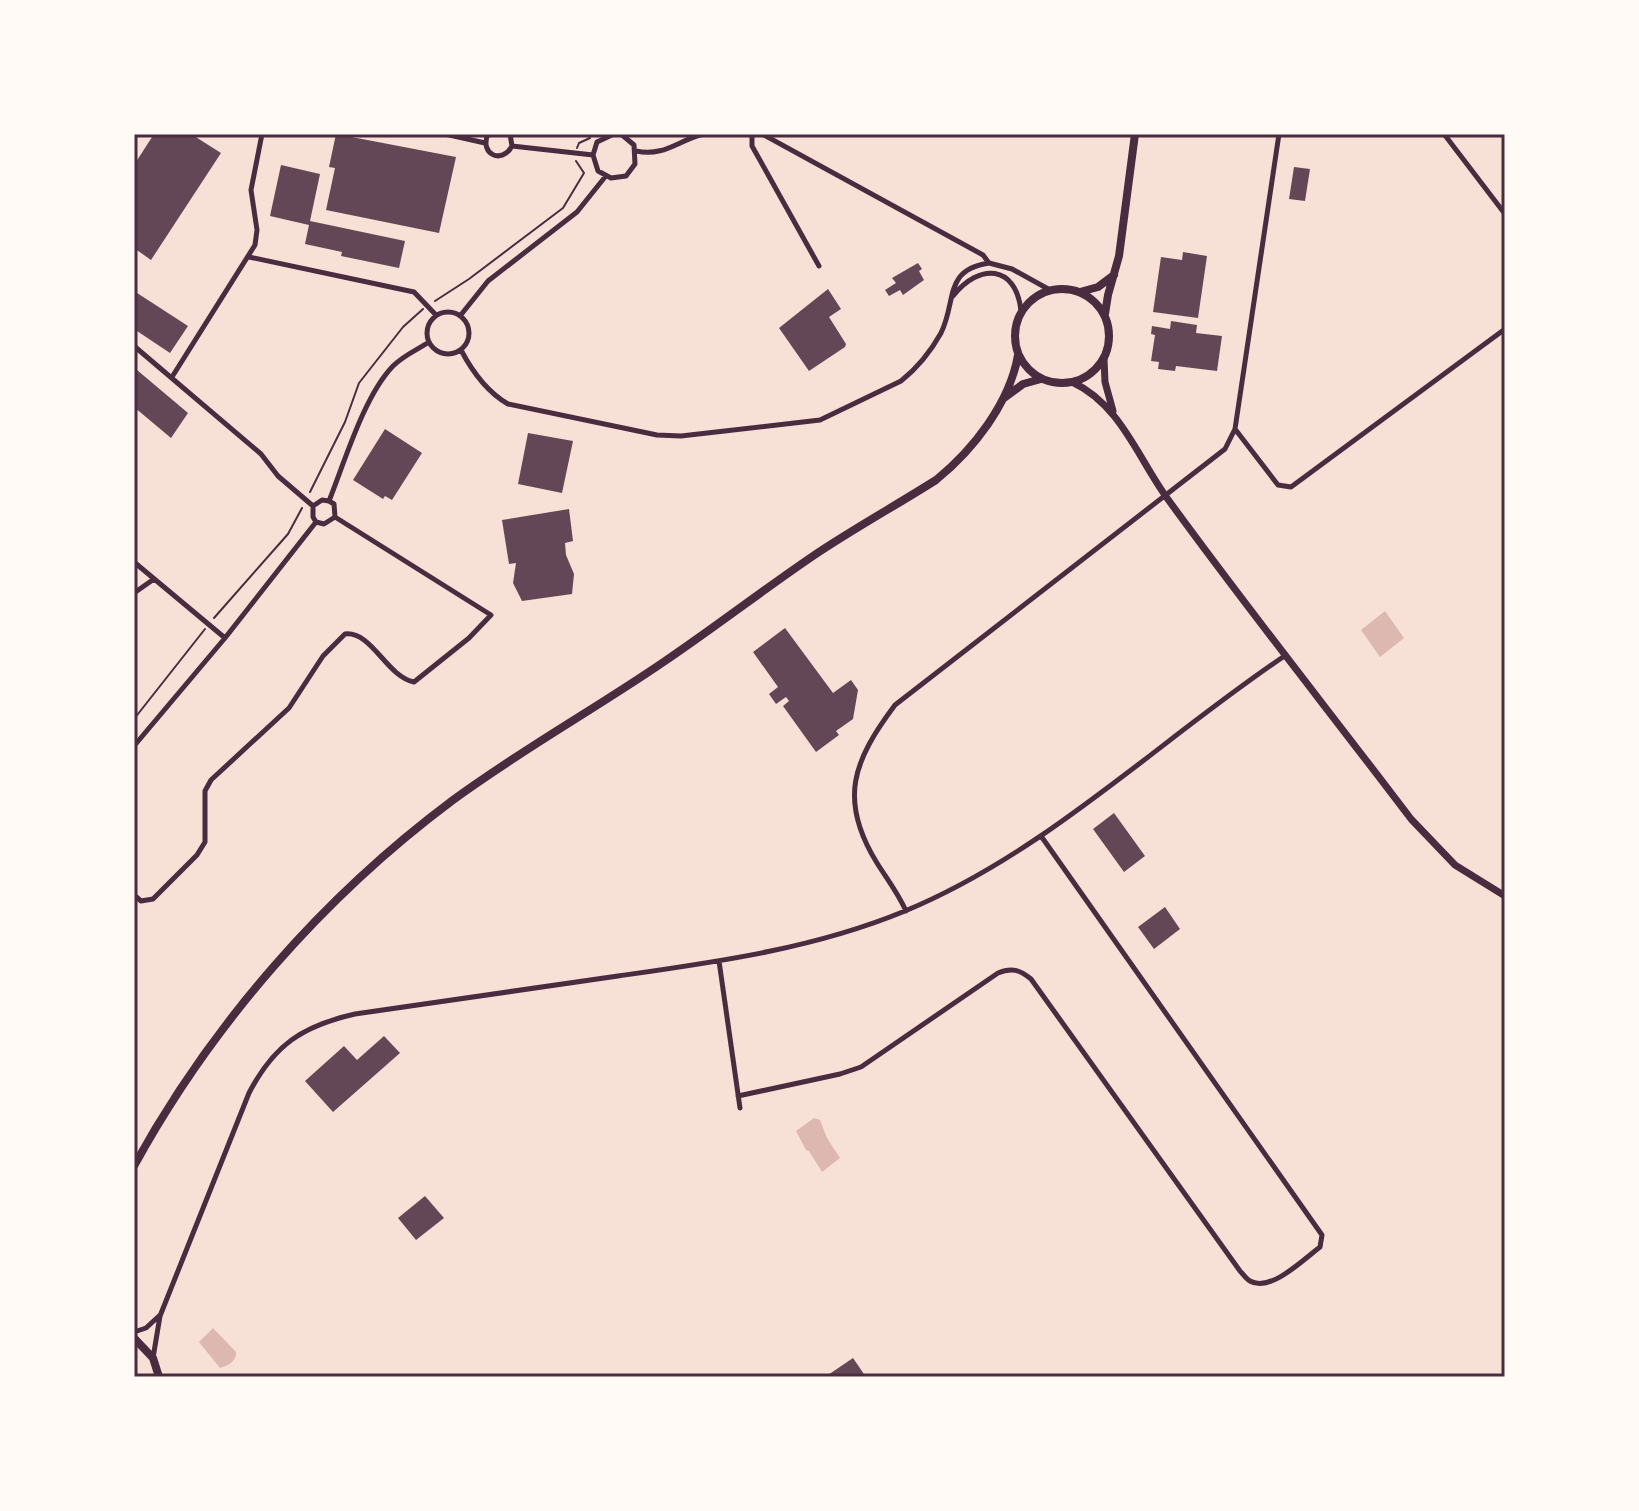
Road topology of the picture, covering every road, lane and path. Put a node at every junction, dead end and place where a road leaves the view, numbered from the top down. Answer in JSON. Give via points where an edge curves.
{"nodes":[{"id":1,"x":262,"y":134,"type":"edge"},
{"id":2,"x":445,"y":134,"type":"edge"},
{"id":3,"x":488,"y":134,"type":"edge"},
{"id":4,"x":510,"y":134,"type":"edge"},
{"id":5,"x":614,"y":134,"type":"edge"},
{"id":6,"x":621,"y":134,"type":"edge"},
{"id":7,"x":704,"y":134,"type":"edge"},
{"id":8,"x":752,"y":134,"type":"edge"},
{"id":9,"x":762,"y":134,"type":"edge"},
{"id":10,"x":1135,"y":134,"type":"edge"},
{"id":11,"x":1279,"y":134,"type":"edge"},
{"id":12,"x":1444,"y":134,"type":"edge"},
{"id":13,"x":485,"y":143,"type":"junction"},
{"id":14,"x":512,"y":146,"type":"junction"},
{"id":15,"x":636,"y":151,"type":"junction"},
{"id":16,"x":593,"y":155,"type":"junction"},
{"id":17,"x":605,"y":177,"type":"junction"},
{"id":18,"x":1505,"y":214,"type":"edge"},
{"id":19,"x":249,"y":257,"type":"junction"},
{"id":20,"x":989,"y":263,"type":"junction"},
{"id":21,"x":819,"y":266,"type":"dead end"},
{"id":22,"x":1114,"y":274,"type":"junction"},
{"id":23,"x":1050,"y":290,"type":"junction"},
{"id":24,"x":1080,"y":292,"type":"junction"},
{"id":25,"x":952,"y":297,"type":"junction"},
{"id":26,"x":1021,"y":311,"type":"junction"},
{"id":27,"x":436,"y":315,"type":"junction"},
{"id":28,"x":460,"y":316,"type":"junction"},
{"id":29,"x":1105,"y":316,"type":"junction"},
{"id":30,"x":1505,"y":329,"type":"edge"},
{"id":31,"x":429,"y":342,"type":"junction"},
{"id":32,"x":134,"y":346,"type":"edge"},
{"id":33,"x":461,"y":350,"type":"junction"},
{"id":34,"x":1018,"y":355,"type":"junction"},
{"id":35,"x":1104,"y":359,"type":"junction"},
{"id":36,"x":172,"y":377,"type":"junction"},
{"id":37,"x":1042,"y":379,"type":"junction"},
{"id":38,"x":1072,"y":382,"type":"junction"},
{"id":39,"x":999,"y":403,"type":"junction"},
{"id":40,"x":1116,"y":417,"type":"junction"},
{"id":41,"x":1235,"y":429,"type":"junction"},
{"id":42,"x":1166,"y":497,"type":"junction"},
{"id":43,"x":329,"y":501,"type":"junction"},
{"id":44,"x":313,"y":506,"type":"junction"},
{"id":45,"x":335,"y":517,"type":"junction"},
{"id":46,"x":316,"y":522,"type":"junction"},
{"id":47,"x":134,"y":562,"type":"edge"},
{"id":48,"x":154,"y":579,"type":"junction"},
{"id":49,"x":134,"y":593,"type":"edge"},
{"id":50,"x":225,"y":638,"type":"junction"},
{"id":51,"x":1286,"y":655,"type":"junction"},
{"id":52,"x":134,"y":746,"type":"edge"},
{"id":53,"x":1041,"y":836,"type":"junction"},
{"id":54,"x":134,"y":895,"type":"edge"},
{"id":55,"x":1505,"y":896,"type":"edge"},
{"id":56,"x":906,"y":911,"type":"junction"},
{"id":57,"x":719,"y":961,"type":"junction"},
{"id":58,"x":738,"y":1096,"type":"junction"},
{"id":59,"x":740,"y":1108,"type":"dead end"},
{"id":60,"x":134,"y":1166,"type":"edge"},
{"id":61,"x":160,"y":1316,"type":"junction"},
{"id":62,"x":134,"y":1332,"type":"edge"},
{"id":63,"x":134,"y":1338,"type":"edge"},
{"id":64,"x":153,"y":1358,"type":"junction"},
{"id":65,"x":159,"y":1377,"type":"edge"}],
"edges":[{"from":1,"to":19,"type":"street","via":[[250,199],[257,230]]},
{"from":2,"to":13,"type":"street"},
{"from":3,"to":13,"type":"street"},
{"from":4,"to":14,"type":"street"},
{"from":5,"to":16,"type":"street","via":[[597,142]]},
{"from":6,"to":15,"type":"street"},
{"from":7,"to":15,"type":"street","via":[[661,152]]},
{"from":8,"to":21,"type":"street","via":[[752,146]]},
{"from":9,"to":20,"type":"street"},
{"from":10,"to":22,"type":"main road"},
{"from":11,"to":41,"type":"street"},
{"from":12,"to":18,"type":"street"},
{"from":13,"to":14,"type":"street","via":[[497,157]]},
{"from":14,"to":16,"type":"street"},
{"from":15,"to":17,"type":"street","via":[[626,176]]},
{"from":16,"to":17,"type":"street"},
{"from":17,"to":28,"type":"street","via":[[577,212],[488,281]]},
{"from":19,"to":27,"type":"street","via":[[414,292]]},
{"from":19,"to":36,"type":"street"},
{"from":20,"to":23,"type":"street"},
{"from":20,"to":25,"type":"street","via":[[964,271],[953,284]]},
{"from":22,"to":24,"type":"main road","via":[[1098,287]]},
{"from":22,"to":29,"type":"main road"},
{"from":23,"to":24,"type":"main road"},
{"from":23,"to":26,"type":"main road"},
{"from":24,"to":29,"type":"main road"},
{"from":25,"to":26,"type":"street","via":[[977,274],[997,273],[1015,287]]},
{"from":25,"to":33,"type":"street","via":[[942,331],[911,373],[841,412],[820,420],[681,436],[508,404],[490,391]]},
{"from":26,"to":34,"type":"main road","via":[[1014,332]]},
{"from":27,"to":28,"type":"street"},
{"from":27,"to":31,"type":"street","via":[[428,326]]},
{"from":28,"to":33,"type":"street","via":[[469,334]]},
{"from":29,"to":35,"type":"main road","via":[[1109,342]]},
{"from":30,"to":41,"type":"street","via":[[1291,487],[1278,485]]},
{"from":31,"to":33,"type":"street","via":[[444,353]]},
{"from":31,"to":43,"type":"street","via":[[391,368],[366,408]]},
{"from":32,"to":36,"type":"street"},
{"from":34,"to":37,"type":"main road"},
{"from":34,"to":39,"type":"main road"},
{"from":35,"to":38,"type":"main road","via":[[1090,374]]},
{"from":35,"to":40,"type":"street","via":[[1107,394]]},
{"from":36,"to":44,"type":"street"},
{"from":37,"to":38,"type":"main road"},
{"from":37,"to":39,"type":"main road","via":[[1023,384]]},
{"from":38,"to":40,"type":"street","via":[[1098,397]]},
{"from":39,"to":60,"type":"main road","via":[[966,453],[936,480],[813,555],[665,661],[511,759],[388,853],[318,919],[248,997]]},
{"from":40,"to":42,"type":"street"},
{"from":41,"to":42,"type":"street","via":[[1225,449]]},
{"from":42,"to":51,"type":"street"},
{"from":42,"to":56,"type":"street","via":[[895,705],[870,738],[853,785],[858,826]]},
{"from":43,"to":44,"type":"street"},
{"from":43,"to":45,"type":"street"},
{"from":44,"to":46,"type":"street"},
{"from":45,"to":46,"type":"street"},
{"from":45,"to":54,"type":"street","via":[[491,615],[414,682],[401,678],[358,635],[336,640],[289,708],[211,780],[205,791],[205,842],[197,855],[153,899],[141,901]]},
{"from":46,"to":50,"type":"street"},
{"from":47,"to":48,"type":"street"},
{"from":48,"to":49,"type":"street"},
{"from":48,"to":50,"type":"street"},
{"from":50,"to":52,"type":"street"},
{"from":51,"to":53,"type":"street"},
{"from":51,"to":55,"type":"street","via":[[1411,819],[1455,865]]},
{"from":53,"to":56,"type":"street"},
{"from":53,"to":58,"type":"street","via":[[1322,1235],[1320,1247],[1271,1283],[1250,1281],[1020,970],[998,973],[861,1067]]},
{"from":56,"to":57,"type":"street","via":[[792,948]]},
{"from":57,"to":58,"type":"street"},
{"from":57,"to":61,"type":"street","via":[[355,1014],[290,1040],[266,1064],[249,1093]]},
{"from":58,"to":59,"type":"street"},
{"from":61,"to":62,"type":"street"},
{"from":61,"to":64,"type":"street"},
{"from":63,"to":64,"type":"main road"},
{"from":64,"to":65,"type":"main road"}]}
